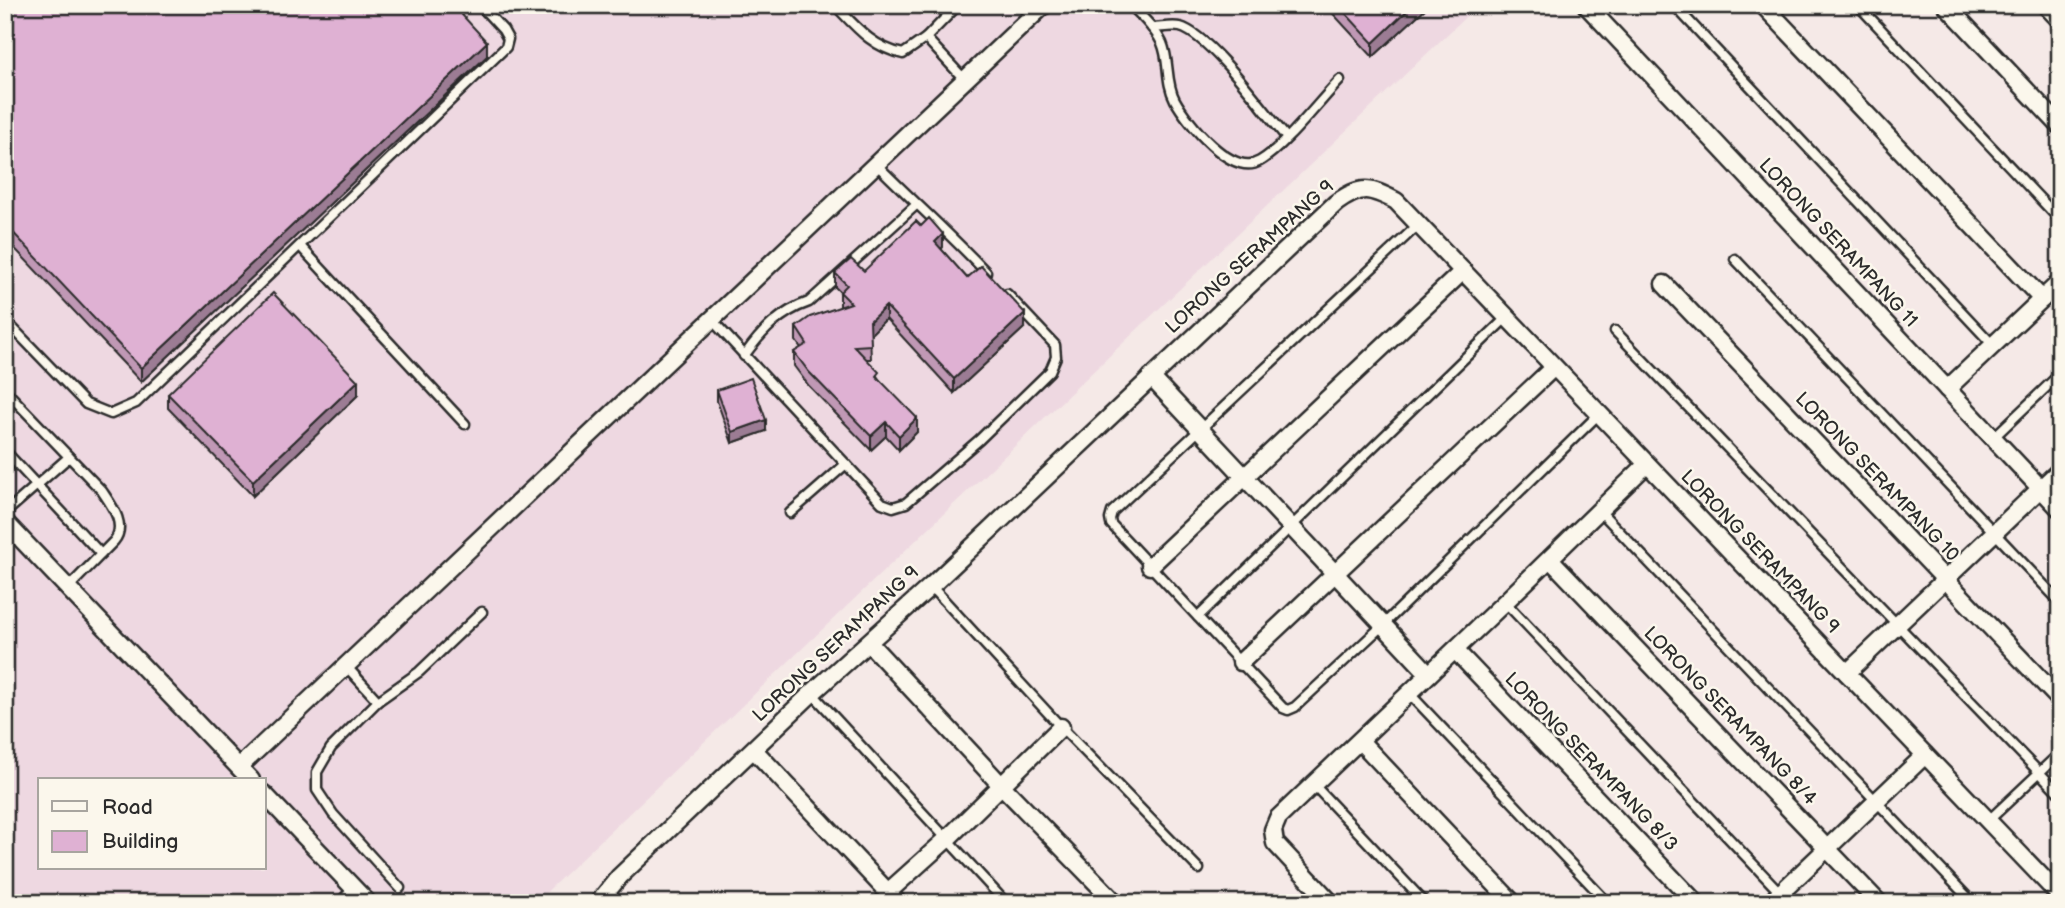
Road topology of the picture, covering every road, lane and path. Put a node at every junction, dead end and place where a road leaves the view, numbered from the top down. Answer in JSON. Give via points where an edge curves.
{"nodes":[{"id":1,"x":480,"y":5,"type":"edge"},
{"id":2,"x":835,"y":5,"type":"edge"},
{"id":3,"x":958,"y":5,"type":"edge"},
{"id":4,"x":1044,"y":5,"type":"edge"},
{"id":5,"x":1131,"y":5,"type":"edge"},
{"id":6,"x":1586,"y":5,"type":"edge"},
{"id":7,"x":1674,"y":5,"type":"edge"},
{"id":8,"x":1763,"y":5,"type":"edge"},
{"id":9,"x":1858,"y":5,"type":"edge"},
{"id":10,"x":1946,"y":5,"type":"edge"},
{"id":11,"x":2040,"y":5,"type":"edge"},
{"id":12,"x":2060,"y":26,"type":"edge"},
{"id":13,"x":1152,"y":28,"type":"junction"},
{"id":14,"x":926,"y":38,"type":"junction"},
{"id":15,"x":965,"y":80,"type":"junction"},
{"id":16,"x":1340,"y":80,"type":"dead end"},
{"id":17,"x":2060,"y":126,"type":"edge"},
{"id":18,"x":1286,"y":137,"type":"junction"},
{"id":19,"x":876,"y":164,"type":"junction"},
{"id":20,"x":916,"y":205,"type":"junction"},
{"id":21,"x":2060,"y":220,"type":"edge"},
{"id":22,"x":1419,"y":225,"type":"junction"},
{"id":23,"x":300,"y":246,"type":"junction"},
{"id":24,"x":1735,"y":260,"type":"dead end"},
{"id":25,"x":1463,"y":271,"type":"junction"},
{"id":26,"x":991,"y":277,"type":"edge"},
{"id":27,"x":2060,"y":282,"type":"edge"},
{"id":28,"x":1664,"y":284,"type":"dead end"},
{"id":29,"x":1000,"y":287,"type":"edge"},
{"id":30,"x":2042,"y":299,"type":"junction"},
{"id":31,"x":1507,"y":317,"type":"junction"},
{"id":32,"x":5,"y":320,"type":"edge"},
{"id":33,"x":712,"y":320,"type":"junction"},
{"id":34,"x":1615,"y":331,"type":"dead end"},
{"id":35,"x":1993,"y":345,"type":"junction"},
{"id":36,"x":744,"y":356,"type":"junction"},
{"id":37,"x":1554,"y":367,"type":"junction"},
{"id":38,"x":2060,"y":374,"type":"edge"},
{"id":39,"x":1151,"y":377,"type":"junction"},
{"id":40,"x":1947,"y":389,"type":"junction"},
{"id":41,"x":5,"y":390,"type":"edge"},
{"id":42,"x":1600,"y":414,"type":"junction"},
{"id":43,"x":465,"y":424,"type":"dead end"},
{"id":44,"x":1200,"y":429,"type":"junction"},
{"id":45,"x":1993,"y":438,"type":"junction"},
{"id":46,"x":5,"y":451,"type":"edge"},
{"id":47,"x":69,"y":457,"type":"junction"},
{"id":48,"x":846,"y":464,"type":"junction"},
{"id":49,"x":1647,"y":464,"type":"junction"},
{"id":50,"x":2060,"y":470,"type":"edge"},
{"id":51,"x":1245,"y":477,"type":"junction"},
{"id":52,"x":38,"y":485,"type":"junction"},
{"id":53,"x":2040,"y":489,"type":"junction"},
{"id":54,"x":2060,"y":509,"type":"edge"},
{"id":55,"x":1600,"y":511,"type":"junction"},
{"id":56,"x":5,"y":513,"type":"edge"},
{"id":57,"x":790,"y":513,"type":"dead end"},
{"id":58,"x":5,"y":522,"type":"edge"},
{"id":59,"x":1292,"y":527,"type":"junction"},
{"id":60,"x":1994,"y":533,"type":"junction"},
{"id":61,"x":101,"y":554,"type":"junction"},
{"id":62,"x":1550,"y":559,"type":"junction"},
{"id":63,"x":1150,"y":566,"type":"junction"},
{"id":64,"x":1335,"y":573,"type":"junction"},
{"id":65,"x":1945,"y":579,"type":"junction"},
{"id":66,"x":931,"y":586,"type":"junction"},
{"id":67,"x":68,"y":589,"type":"junction"},
{"id":68,"x":2060,"y":602,"type":"edge"},
{"id":69,"x":1505,"y":603,"type":"junction"},
{"id":70,"x":482,"y":612,"type":"dead end"},
{"id":71,"x":1198,"y":617,"type":"junction"},
{"id":72,"x":1383,"y":625,"type":"junction"},
{"id":73,"x":1897,"y":625,"type":"junction"},
{"id":74,"x":869,"y":643,"type":"junction"},
{"id":75,"x":1455,"y":650,"type":"junction"},
{"id":76,"x":1241,"y":662,"type":"junction"},
{"id":77,"x":346,"y":666,"type":"junction"},
{"id":78,"x":1847,"y":673,"type":"junction"},
{"id":79,"x":1429,"y":674,"type":"junction"},
{"id":80,"x":812,"y":693,"type":"junction"},
{"id":81,"x":1409,"y":693,"type":"junction"},
{"id":82,"x":2060,"y":700,"type":"edge"},
{"id":83,"x":378,"y":701,"type":"junction"},
{"id":84,"x":1060,"y":727,"type":"junction"},
{"id":85,"x":1360,"y":741,"type":"junction"},
{"id":86,"x":754,"y":750,"type":"junction"},
{"id":87,"x":2060,"y":753,"type":"edge"},
{"id":88,"x":1925,"y":755,"type":"junction"},
{"id":89,"x":239,"y":767,"type":"junction"},
{"id":90,"x":2039,"y":772,"type":"junction"},
{"id":91,"x":249,"y":778,"type":"edge"},
{"id":92,"x":1313,"y":784,"type":"junction"},
{"id":93,"x":1001,"y":785,"type":"junction"},
{"id":94,"x":2060,"y":794,"type":"edge"},
{"id":95,"x":266,"y":796,"type":"edge"},
{"id":96,"x":1877,"y":801,"type":"junction"},
{"id":97,"x":1988,"y":821,"type":"junction"},
{"id":98,"x":947,"y":839,"type":"junction"},
{"id":99,"x":1827,"y":848,"type":"junction"},
{"id":100,"x":1199,"y":869,"type":"dead end"},
{"id":101,"x":354,"y":888,"type":"junction"},
{"id":102,"x":400,"y":888,"type":"dead end"},
{"id":103,"x":2060,"y":896,"type":"edge"},
{"id":104,"x":893,"y":897,"type":"edge"},
{"id":105,"x":1780,"y":900,"type":"edge"},
{"id":106,"x":339,"y":903,"type":"edge"},
{"id":107,"x":368,"y":903,"type":"edge"},
{"id":108,"x":598,"y":903,"type":"edge"},
{"id":109,"x":1006,"y":903,"type":"edge"},
{"id":110,"x":1116,"y":903,"type":"edge"},
{"id":111,"x":1331,"y":903,"type":"edge"},
{"id":112,"x":1425,"y":903,"type":"edge"},
{"id":113,"x":1513,"y":903,"type":"edge"},
{"id":114,"x":1608,"y":903,"type":"edge"},
{"id":115,"x":1696,"y":903,"type":"edge"},
{"id":116,"x":1879,"y":903,"type":"edge"},
{"id":117,"x":1973,"y":903,"type":"edge"}],
"edges":[{"from":1,"to":23,"type":"lane","via":[[503,30],[506,47]]},
{"from":2,"to":14,"type":"lane","via":[[884,49],[903,54]]},
{"from":3,"to":14,"type":"lane"},
{"from":4,"to":15,"type":"street"},
{"from":5,"to":13,"type":"lane"},
{"from":6,"to":40,"type":"street","name":"LORONG SERAMPANG 11"},
{"from":7,"to":35,"type":"lane"},
{"from":8,"to":30,"type":"street"},
{"from":9,"to":21,"type":"lane"},
{"from":10,"to":17,"type":"street"},
{"from":11,"to":12,"type":"lane"},
{"from":13,"to":18,"type":"lane","via":[[1180,27],[1197,37]]},
{"from":13,"to":18,"type":"lane","via":[[1167,56],[1175,100],[1222,155],[1238,164],[1258,163]]},
{"from":14,"to":15,"type":"lane"},
{"from":15,"to":19,"type":"street"},
{"from":16,"to":18,"type":"lane"},
{"from":19,"to":20,"type":"lane"},
{"from":19,"to":33,"type":"street"},
{"from":20,"to":26,"type":"lane"},
{"from":20,"to":36,"type":"lane","via":[[809,302],[791,308],[761,332]]},
{"from":22,"to":25,"type":"street","name":"LORONG SERAMPANG 9"},
{"from":22,"to":39,"type":"street","name":"LORONG SERAMPANG 9","via":[[1383,194],[1361,189],[1349,194]]},
{"from":22,"to":44,"type":"lane"},
{"from":23,"to":32,"type":"lane","via":[[136,403],[111,414],[86,404]]},
{"from":23,"to":43,"type":"lane"},
{"from":24,"to":60,"type":"lane"},
{"from":25,"to":31,"type":"street","name":"LORONG SERAMPANG 9"},
{"from":25,"to":51,"type":"street"},
{"from":27,"to":30,"type":"street"},
{"from":28,"to":65,"type":"street","name":"LORONG SERAMPANG 10"},
{"from":29,"to":48,"type":"lane","via":[[1055,345],[1050,371],[906,503],[893,507],[882,503]]},
{"from":30,"to":35,"type":"street"},
{"from":31,"to":37,"type":"street","name":"LORONG SERAMPANG 9"},
{"from":31,"to":59,"type":"lane"},
{"from":33,"to":36,"type":"lane"},
{"from":33,"to":77,"type":"street"},
{"from":34,"to":73,"type":"lane"},
{"from":35,"to":40,"type":"street"},
{"from":36,"to":48,"type":"lane"},
{"from":37,"to":42,"type":"street","name":"LORONG SERAMPANG 9"},
{"from":37,"to":64,"type":"street"},
{"from":38,"to":45,"type":"lane"},
{"from":39,"to":44,"type":"street"},
{"from":39,"to":66,"type":"street","name":"LORONG SERAMPANG 9"},
{"from":40,"to":45,"type":"street","name":"LORONG SERAMPANG 11"},
{"from":41,"to":47,"type":"lane"},
{"from":42,"to":49,"type":"street","name":"LORONG SERAMPANG 9"},
{"from":42,"to":72,"type":"lane"},
{"from":44,"to":51,"type":"street"},
{"from":44,"to":63,"type":"lane","via":[[1112,512],[1111,524]]},
{"from":45,"to":53,"type":"street","name":"LORONG SERAMPANG 11"},
{"from":46,"to":52,"type":"lane"},
{"from":47,"to":52,"type":"lane"},
{"from":47,"to":61,"type":"lane","via":[[114,508],[119,534]]},
{"from":48,"to":57,"type":"lane"},
{"from":49,"to":55,"type":"street"},
{"from":49,"to":78,"type":"street","name":"LORONG SERAMPANG 9"},
{"from":50,"to":53,"type":"street"},
{"from":51,"to":59,"type":"street"},
{"from":51,"to":63,"type":"street"},
{"from":52,"to":56,"type":"lane"},
{"from":52,"to":61,"type":"lane"},
{"from":53,"to":54,"type":"street","name":"LORONG SERAMPANG 11"},
{"from":53,"to":60,"type":"street"},
{"from":55,"to":62,"type":"street"},
{"from":55,"to":96,"type":"lane"},
{"from":58,"to":67,"type":"street"},
{"from":59,"to":64,"type":"street"},
{"from":59,"to":71,"type":"lane"},
{"from":60,"to":65,"type":"street"},
{"from":60,"to":68,"type":"lane"},
{"from":61,"to":67,"type":"lane"},
{"from":62,"to":69,"type":"street"},
{"from":62,"to":99,"type":"street","name":"LORONG SERAMPANG 8/4"},
{"from":63,"to":71,"type":"lane"},
{"from":64,"to":72,"type":"street"},
{"from":64,"to":76,"type":"street"},
{"from":65,"to":73,"type":"street"},
{"from":65,"to":82,"type":"street","name":"LORONG SERAMPANG 10"},
{"from":66,"to":74,"type":"street","name":"LORONG SERAMPANG 9"},
{"from":66,"to":84,"type":"lane"},
{"from":67,"to":89,"type":"street"},
{"from":69,"to":75,"type":"street"},
{"from":69,"to":105,"type":"lane"},
{"from":70,"to":83,"type":"lane","via":[[419,672]]},
{"from":71,"to":76,"type":"lane"},
{"from":72,"to":76,"type":"lane","via":[[1288,710]]},
{"from":72,"to":79,"type":"street"},
{"from":73,"to":78,"type":"street"},
{"from":73,"to":90,"type":"lane"},
{"from":74,"to":80,"type":"street","name":"LORONG SERAMPANG 9"},
{"from":74,"to":93,"type":"street"},
{"from":75,"to":79,"type":"street"},
{"from":75,"to":115,"type":"street","name":"LORONG SERAMPANG 8/3"},
{"from":77,"to":83,"type":"lane"},
{"from":77,"to":89,"type":"street"},
{"from":78,"to":88,"type":"street","name":"LORONG SERAMPANG 9"},
{"from":79,"to":81,"type":"street"},
{"from":80,"to":86,"type":"street","name":"LORONG SERAMPANG 9"},
{"from":80,"to":98,"type":"lane"},
{"from":81,"to":85,"type":"street"},
{"from":81,"to":114,"type":"lane"},
{"from":83,"to":102,"type":"lane","via":[[331,748],[317,772],[317,790]]},
{"from":84,"to":93,"type":"street"},
{"from":84,"to":100,"type":"lane"},
{"from":85,"to":92,"type":"street"},
{"from":85,"to":113,"type":"street"},
{"from":86,"to":104,"type":"street"},
{"from":86,"to":108,"type":"street","name":"LORONG SERAMPANG 9","via":[[619,877]]},
{"from":87,"to":90,"type":"lane"},
{"from":88,"to":96,"type":"street"},
{"from":88,"to":97,"type":"street","name":"LORONG SERAMPANG 9"},
{"from":89,"to":91,"type":"street"},
{"from":90,"to":94,"type":"lane"},
{"from":90,"to":97,"type":"lane"},
{"from":92,"to":111,"type":"street","via":[[1278,818],[1273,830],[1275,843]]},
{"from":92,"to":112,"type":"lane"},
{"from":93,"to":98,"type":"street"},
{"from":93,"to":110,"type":"street"},
{"from":95,"to":101,"type":"street"},
{"from":96,"to":99,"type":"street"},
{"from":96,"to":117,"type":"lane"},
{"from":97,"to":103,"type":"street","name":"LORONG SERAMPANG 9"},
{"from":98,"to":104,"type":"street"},
{"from":98,"to":109,"type":"lane"},
{"from":99,"to":105,"type":"street"},
{"from":99,"to":116,"type":"street","name":"LORONG SERAMPANG 8/4"},
{"from":101,"to":106,"type":"lane"},
{"from":101,"to":107,"type":"street"}]}
